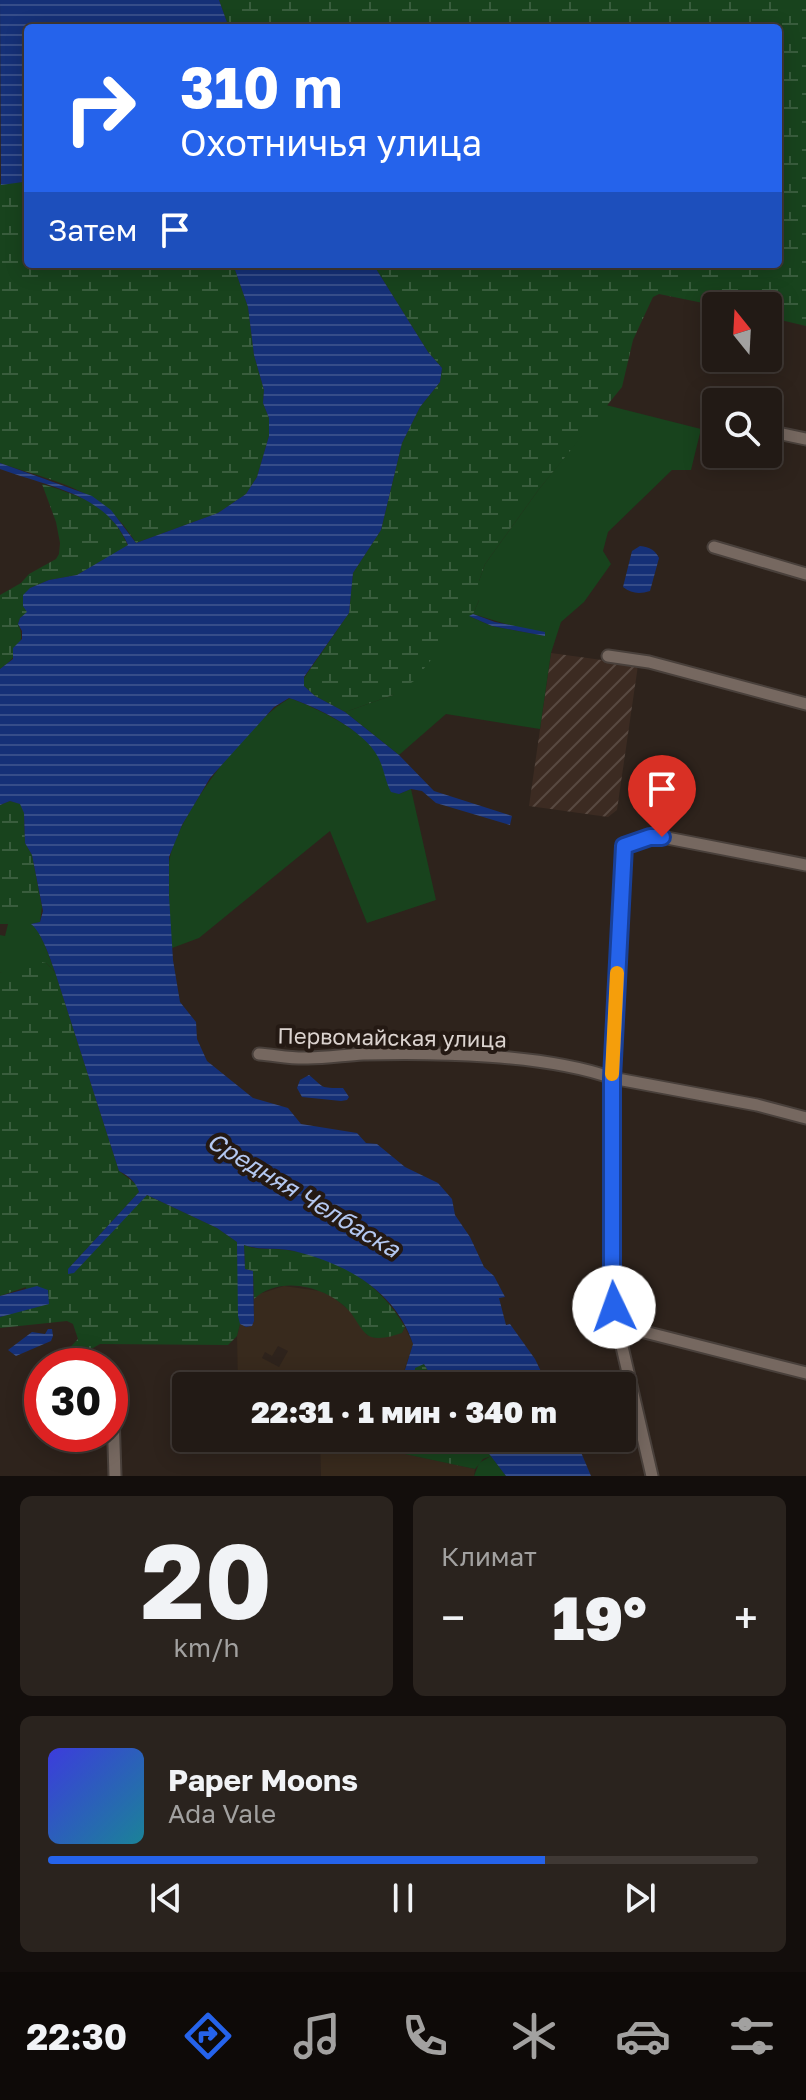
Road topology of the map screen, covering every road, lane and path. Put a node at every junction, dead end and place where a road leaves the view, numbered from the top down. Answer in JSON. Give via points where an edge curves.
{"nodes":[{"id":1,"x":782,"y":434,"type":"edge"},
{"id":2,"x":806,"y":439,"type":"edge"},
{"id":3,"x":714,"y":547,"type":"dead end"},
{"id":4,"x":806,"y":574,"type":"edge"},
{"id":5,"x":608,"y":656,"type":"dead end"},
{"id":6,"x":806,"y":704,"type":"edge"},
{"id":7,"x":806,"y":865,"type":"edge"},
{"id":8,"x":259,"y":1054,"type":"dead end"},
{"id":9,"x":612,"y":1078,"type":"junction"},
{"id":10,"x":806,"y":1118,"type":"edge"},
{"id":11,"x":617,"y":1325,"type":"junction"},
{"id":12,"x":806,"y":1373,"type":"edge"},
{"id":13,"x":114,"y":1452,"type":"edge"},
{"id":14,"x":115,"y":1476,"type":"edge"},
{"id":15,"x":652,"y":1476,"type":"edge"}],
"edges":[{"from":1,"to":2,"type":"street"},
{"from":3,"to":4,"type":"street"},
{"from":5,"to":6,"type":"street"},
{"from":7,"to":9,"type":"street","via":[[662,837],[624,846]]},
{"from":8,"to":9,"type":"street","name":"Первомайская улица","via":[[305,1059],[362,1054],[485,1058],[589,1070]]},
{"from":9,"to":10,"type":"street","name":"Первомайская улица"},
{"from":9,"to":11,"type":"street","via":[[612,1290]]},
{"from":11,"to":12,"type":"street"},
{"from":11,"to":15,"type":"street"},
{"from":13,"to":14,"type":"street"}]}
